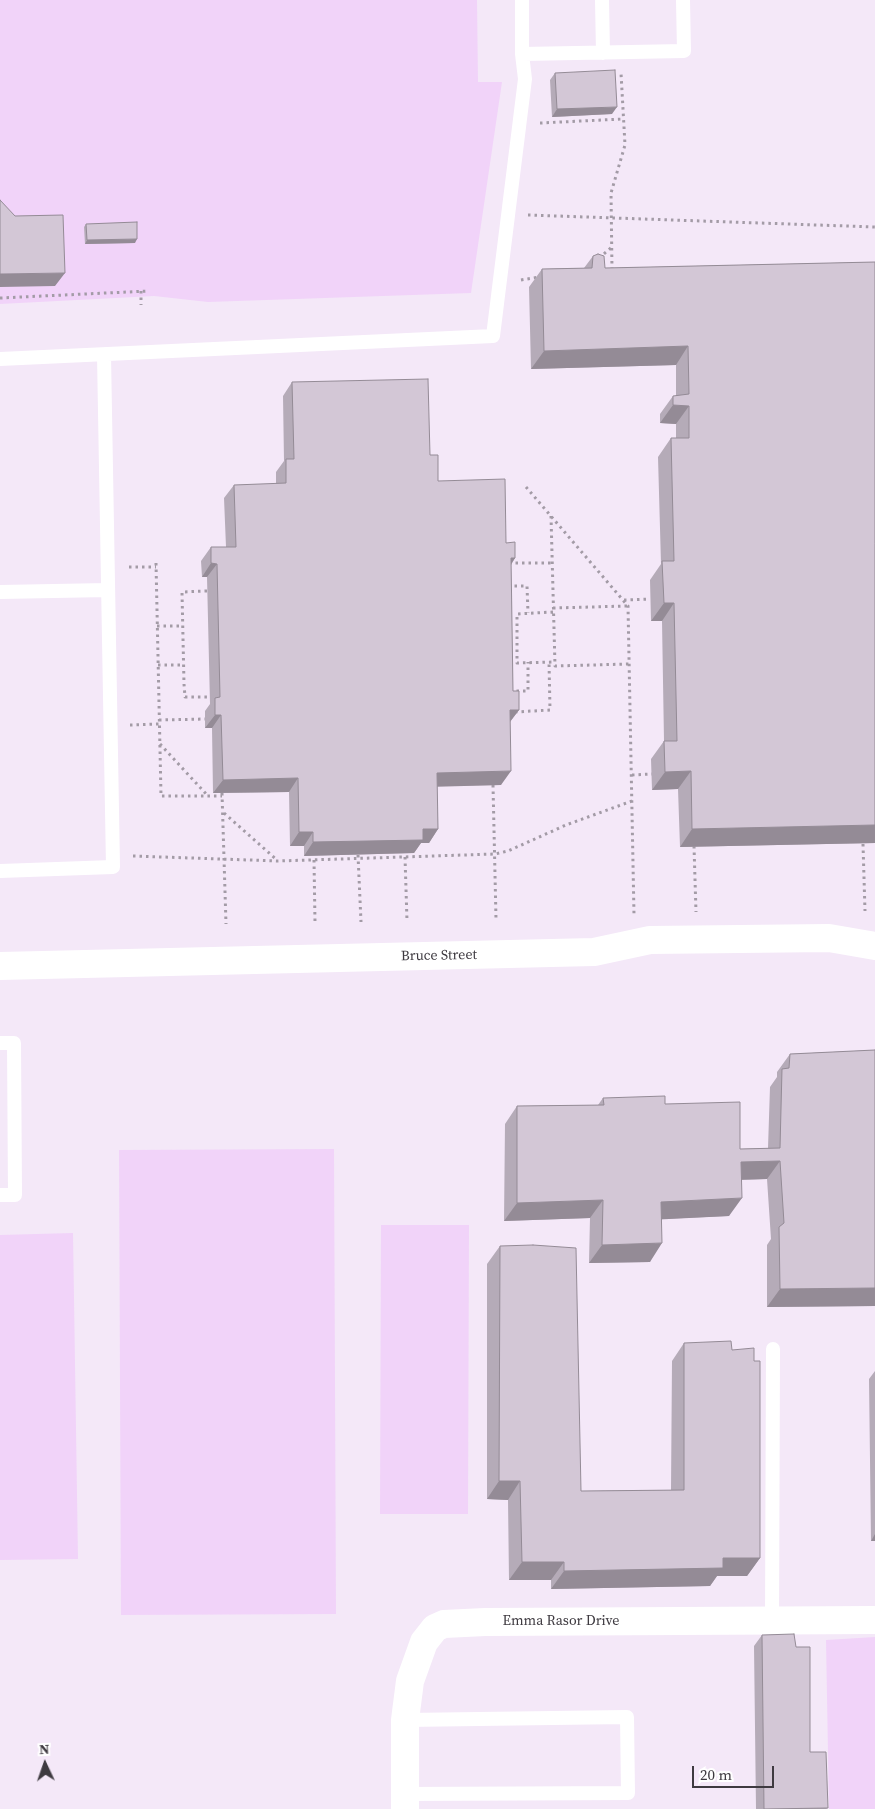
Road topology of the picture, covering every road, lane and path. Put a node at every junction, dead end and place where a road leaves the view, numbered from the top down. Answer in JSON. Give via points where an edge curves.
{"nodes":[{"id":1,"x":522,"y":0,"type":"edge"},
{"id":2,"x":602,"y":0,"type":"edge"},
{"id":3,"x":683,"y":0,"type":"edge"},
{"id":4,"x":603,"y":53,"type":"junction"},
{"id":5,"x":522,"y":54,"type":"junction"},
{"id":6,"x":621,"y":73,"type":"dead end"},
{"id":7,"x":624,"y":119,"type":"junction"},
{"id":8,"x":540,"y":123,"type":"dead end"},
{"id":9,"x":523,"y":214,"type":"dead end"},
{"id":10,"x":612,"y":218,"type":"junction"},
{"id":11,"x":875,"y":227,"type":"edge"},
{"id":12,"x":612,"y":247,"type":"junction"},
{"id":13,"x":593,"y":262,"type":"edge"},
{"id":14,"x":612,"y":272,"type":"edge"},
{"id":15,"x":542,"y":276,"type":"edge"},
{"id":16,"x":516,"y":281,"type":"dead end"},
{"id":17,"x":141,"y":291,"type":"junction"},
{"id":18,"x":149,"y":291,"type":"dead end"},
{"id":19,"x":0,"y":298,"type":"edge"},
{"id":20,"x":142,"y":306,"type":"dead end"},
{"id":21,"x":104,"y":355,"type":"junction"},
{"id":22,"x":0,"y":360,"type":"edge"},
{"id":23,"x":526,"y":487,"type":"dead end"},
{"id":24,"x":551,"y":516,"type":"junction"},
{"id":25,"x":506,"y":563,"type":"edge"},
{"id":26,"x":552,"y":563,"type":"junction"},
{"id":27,"x":122,"y":567,"type":"dead end"},
{"id":28,"x":502,"y":586,"type":"edge"},
{"id":29,"x":108,"y":590,"type":"junction"},
{"id":30,"x":207,"y":591,"type":"dead end"},
{"id":31,"x":0,"y":592,"type":"edge"},
{"id":32,"x":650,"y":599,"type":"dead end"},
{"id":33,"x":623,"y":600,"type":"junction"},
{"id":34,"x":628,"y":606,"type":"junction"},
{"id":35,"x":553,"y":610,"type":"junction"},
{"id":36,"x":528,"y":613,"type":"junction"},
{"id":37,"x":157,"y":626,"type":"junction"},
{"id":38,"x":183,"y":626,"type":"junction"},
{"id":39,"x":528,"y":662,"type":"junction"},
{"id":40,"x":549,"y":662,"type":"junction"},
{"id":41,"x":555,"y":662,"type":"junction"},
{"id":42,"x":629,"y":664,"type":"junction"},
{"id":43,"x":184,"y":665,"type":"junction"},
{"id":44,"x":158,"y":666,"type":"junction"},
{"id":45,"x":504,"y":691,"type":"edge"},
{"id":46,"x":210,"y":697,"type":"dead end"},
{"id":47,"x":509,"y":712,"type":"edge"},
{"id":48,"x":205,"y":719,"type":"dead end"},
{"id":49,"x":159,"y":722,"type":"junction"},
{"id":50,"x":125,"y":725,"type":"dead end"},
{"id":51,"x":160,"y":744,"type":"junction"},
{"id":52,"x":652,"y":774,"type":"dead end"},
{"id":53,"x":632,"y":775,"type":"junction"},
{"id":54,"x":493,"y":786,"type":"edge"},
{"id":55,"x":208,"y":796,"type":"junction"},
{"id":56,"x":632,"y":800,"type":"junction"},
{"id":57,"x":223,"y":813,"type":"junction"},
{"id":58,"x":863,"y":844,"type":"edge"},
{"id":59,"x":694,"y":846,"type":"edge"},
{"id":60,"x":494,"y":854,"type":"junction"},
{"id":61,"x":153,"y":857,"type":"dead end"},
{"id":62,"x":358,"y":857,"type":"junction"},
{"id":63,"x":405,"y":857,"type":"junction"},
{"id":64,"x":224,"y":860,"type":"junction"},
{"id":65,"x":278,"y":860,"type":"junction"},
{"id":66,"x":314,"y":860,"type":"junction"},
{"id":67,"x":0,"y":871,"type":"edge"},
{"id":68,"x":865,"y":911,"type":"dead end"},
{"id":69,"x":696,"y":915,"type":"dead end"},
{"id":70,"x":634,"y":916,"type":"dead end"},
{"id":71,"x":496,"y":919,"type":"dead end"},
{"id":72,"x":407,"y":921,"type":"dead end"},
{"id":73,"x":315,"y":922,"type":"dead end"},
{"id":74,"x":361,"y":922,"type":"dead end"},
{"id":75,"x":226,"y":924,"type":"dead end"},
{"id":76,"x":875,"y":946,"type":"edge"},
{"id":77,"x":0,"y":966,"type":"edge"},
{"id":78,"x":0,"y":1043,"type":"edge"},
{"id":79,"x":0,"y":1195,"type":"edge"},
{"id":80,"x":773,"y":1349,"type":"dead end"},
{"id":81,"x":772,"y":1620,"type":"junction"},
{"id":82,"x":875,"y":1620,"type":"edge"},
{"id":83,"x":405,"y":1720,"type":"junction"},
{"id":84,"x":405,"y":1802,"type":"edge"}],
"edges":[{"from":1,"to":5,"type":"lane"},
{"from":2,"to":4,"type":"lane"},
{"from":3,"to":4,"type":"lane","via":[[684,51]]},
{"from":4,"to":5,"type":"lane"},
{"from":5,"to":21,"type":"lane","via":[[526,79],[493,336]]},
{"from":6,"to":7,"type":"path"},
{"from":7,"to":8,"type":"path"},
{"from":7,"to":10,"type":"path","via":[[625,145],[611,193]]},
{"from":9,"to":10,"type":"path"},
{"from":10,"to":11,"type":"path"},
{"from":10,"to":12,"type":"path"},
{"from":12,"to":13,"type":"path"},
{"from":12,"to":14,"type":"path"},
{"from":15,"to":16,"type":"path"},
{"from":17,"to":18,"type":"path"},
{"from":17,"to":19,"type":"path"},
{"from":17,"to":20,"type":"path"},
{"from":21,"to":22,"type":"lane"},
{"from":21,"to":29,"type":"lane"},
{"from":23,"to":24,"type":"path"},
{"from":24,"to":26,"type":"path"},
{"from":24,"to":33,"type":"path"},
{"from":25,"to":26,"type":"path"},
{"from":26,"to":35,"type":"path"},
{"from":27,"to":37,"type":"path","via":[[156,565]]},
{"from":28,"to":36,"type":"path","via":[[527,586]]},
{"from":29,"to":31,"type":"lane"},
{"from":29,"to":67,"type":"lane","via":[[113,867]]},
{"from":30,"to":38,"type":"path","via":[[182,592]]},
{"from":32,"to":33,"type":"path"},
{"from":33,"to":34,"type":"path"},
{"from":34,"to":35,"type":"path"},
{"from":34,"to":42,"type":"path"},
{"from":35,"to":36,"type":"path"},
{"from":35,"to":41,"type":"path"},
{"from":36,"to":39,"type":"path","via":[[517,614],[518,662]]},
{"from":37,"to":38,"type":"path"},
{"from":37,"to":44,"type":"path"},
{"from":38,"to":43,"type":"path"},
{"from":39,"to":40,"type":"path"},
{"from":39,"to":45,"type":"path","via":[[528,691]]},
{"from":40,"to":41,"type":"path"},
{"from":40,"to":47,"type":"path","via":[[550,710]]},
{"from":41,"to":42,"type":"path","via":[[555,666]]},
{"from":42,"to":53,"type":"path"},
{"from":43,"to":44,"type":"path"},
{"from":43,"to":46,"type":"path","via":[[184,697]]},
{"from":44,"to":49,"type":"path"},
{"from":48,"to":49,"type":"path"},
{"from":49,"to":50,"type":"path"},
{"from":49,"to":51,"type":"path"},
{"from":51,"to":55,"type":"path"},
{"from":51,"to":55,"type":"path","via":[[161,796]]},
{"from":52,"to":53,"type":"path"},
{"from":53,"to":56,"type":"path"},
{"from":54,"to":60,"type":"path"},
{"from":55,"to":57,"type":"path","via":[[222,794]]},
{"from":56,"to":60,"type":"path"},
{"from":56,"to":70,"type":"path"},
{"from":57,"to":64,"type":"path"},
{"from":57,"to":65,"type":"path"},
{"from":58,"to":68,"type":"path"},
{"from":59,"to":69,"type":"path"},
{"from":60,"to":63,"type":"path"},
{"from":60,"to":71,"type":"path"},
{"from":61,"to":64,"type":"path"},
{"from":62,"to":63,"type":"path"},
{"from":62,"to":66,"type":"path"},
{"from":62,"to":74,"type":"path"},
{"from":63,"to":72,"type":"path"},
{"from":64,"to":65,"type":"path"},
{"from":64,"to":75,"type":"path"},
{"from":65,"to":66,"type":"path"},
{"from":66,"to":73,"type":"path"},
{"from":76,"to":77,"type":"street","name":"Bruce Street","via":[[829,938],[650,940],[594,952]]},
{"from":78,"to":79,"type":"lane","via":[[14,1043],[16,1195]]},
{"from":80,"to":81,"type":"lane"},
{"from":81,"to":82,"type":"street","name":"Emma Rasor Drive"},
{"from":81,"to":83,"type":"street","name":"Emma Rasor Drive","via":[[444,1624],[430,1634],[418,1654]]},
{"from":83,"to":84,"type":"street","name":"Emma Rasor Drive"},
{"from":83,"to":84,"type":"lane","via":[[628,1717],[628,1793]]}]}
